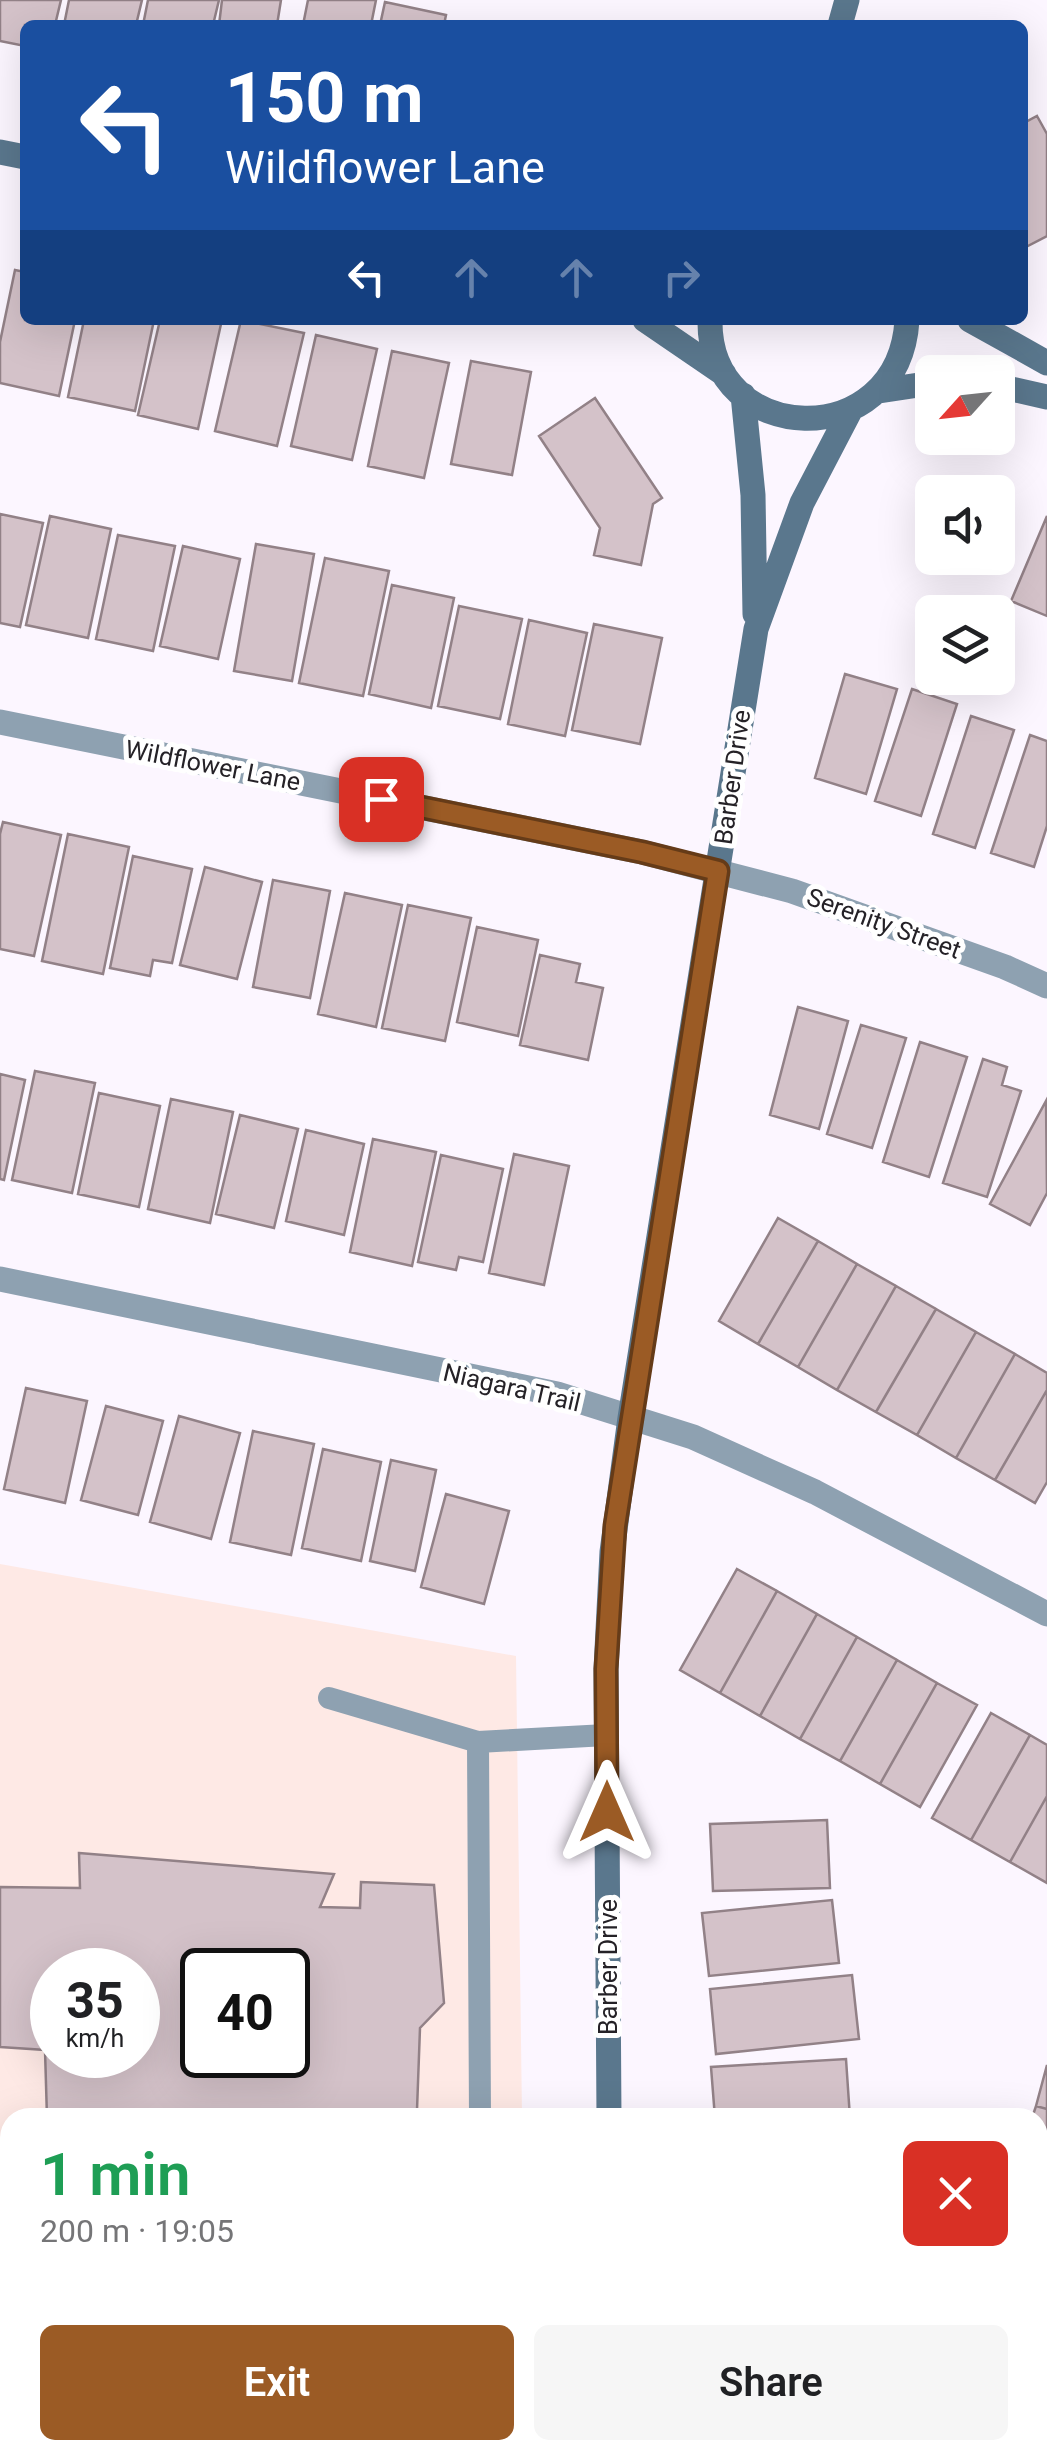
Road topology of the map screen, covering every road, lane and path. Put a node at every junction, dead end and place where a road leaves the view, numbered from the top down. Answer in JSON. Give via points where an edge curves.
{"nodes":[{"id":1,"x":652,"y":325,"type":"edge"},
{"id":2,"x":711,"y":325,"type":"edge"},
{"id":3,"x":907,"y":325,"type":"edge"},
{"id":4,"x":979,"y":325,"type":"edge"},
{"id":5,"x":1047,"y":362,"type":"edge"},
{"id":6,"x":734,"y":385,"type":"junction"},
{"id":7,"x":915,"y":385,"type":"edge"},
{"id":8,"x":1015,"y":390,"type":"edge"},
{"id":9,"x":879,"y":391,"type":"junction"},
{"id":10,"x":1047,"y":397,"type":"edge"},
{"id":11,"x":850,"y":411,"type":"junction"},
{"id":12,"x":756,"y":629,"type":"junction"},
{"id":13,"x":0,"y":722,"type":"edge"},
{"id":14,"x":718,"y":871,"type":"junction"},
{"id":15,"x":1047,"y":986,"type":"edge"},
{"id":16,"x":0,"y":1279,"type":"edge"},
{"id":17,"x":630,"y":1418,"type":"junction"},
{"id":18,"x":1047,"y":1614,"type":"edge"},
{"id":19,"x":329,"y":1698,"type":"dead end"},
{"id":20,"x":606,"y":1736,"type":"junction"},
{"id":21,"x":478,"y":1742,"type":"junction"},
{"id":22,"x":480,"y":2108,"type":"edge"},
{"id":23,"x":609,"y":2108,"type":"edge"}],
"edges":[{"from":1,"to":6,"type":"street"},
{"from":2,"to":6,"type":"street","name":"Barber Drive","via":[[714,352]]},
{"from":3,"to":9,"type":"street","via":[[896,368]]},
{"from":4,"to":5,"type":"street"},
{"from":6,"to":11,"type":"street","via":[[767,411],[795,419]]},
{"from":6,"to":12,"type":"street","name":"Barber Drive","via":[[753,495]]},
{"from":7,"to":9,"type":"street"},
{"from":8,"to":10,"type":"street"},
{"from":9,"to":11,"type":"street"},
{"from":11,"to":12,"type":"street","name":"Barber Drive","via":[[802,502]]},
{"from":12,"to":14,"type":"street","name":"Barber Drive"},
{"from":13,"to":14,"type":"street","name":"Wildflower Lane"},
{"from":14,"to":15,"type":"street","name":"Serenity Street","via":[[792,890]]},
{"from":14,"to":17,"type":"street","name":"Barber Drive"},
{"from":16,"to":17,"type":"street","name":"Niagara Trail","via":[[557,1394]]},
{"from":17,"to":18,"type":"street","name":"Niagara Trail","via":[[706,1442],[815,1492]]},
{"from":17,"to":20,"type":"street","name":"Barber Drive","via":[[612,1552]]},
{"from":19,"to":21,"type":"lane"},
{"from":20,"to":21,"type":"lane"},
{"from":20,"to":23,"type":"street","name":"Barber Drive"},
{"from":21,"to":22,"type":"lane"}]}
